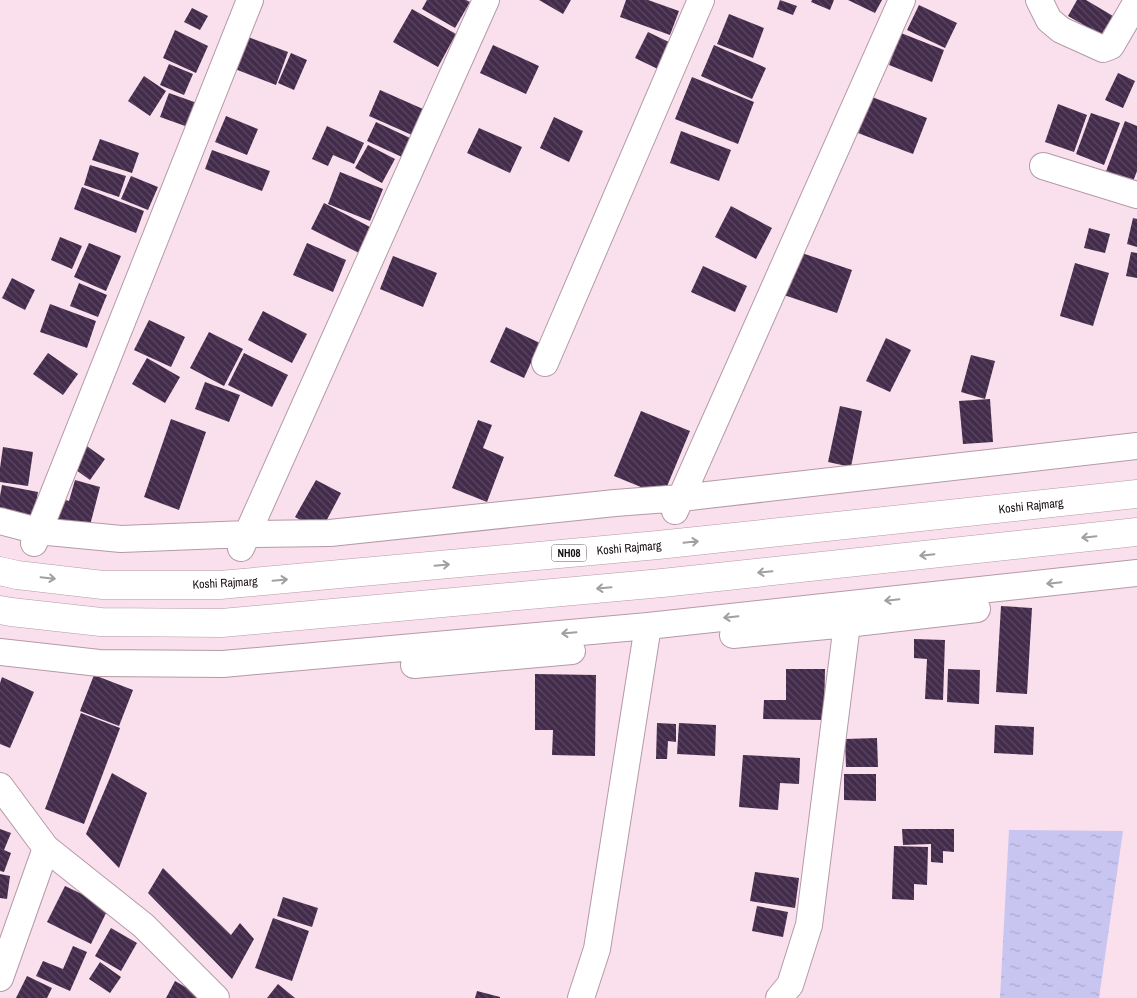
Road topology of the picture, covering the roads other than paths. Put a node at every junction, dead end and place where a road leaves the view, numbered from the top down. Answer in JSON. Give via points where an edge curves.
{"nodes":[{"id":1,"x":250,"y":0,"type":"edge"},
{"id":2,"x":486,"y":0,"type":"edge"},
{"id":3,"x":701,"y":0,"type":"edge"},
{"id":4,"x":902,"y":0,"type":"edge"},
{"id":5,"x":1039,"y":0,"type":"edge"},
{"id":6,"x":1137,"y":2,"type":"edge"},
{"id":7,"x":1043,"y":166,"type":"dead end"},
{"id":8,"x":1137,"y":195,"type":"edge"},
{"id":9,"x":545,"y":363,"type":"dead end"},
{"id":10,"x":1137,"y":446,"type":"edge"},
{"id":11,"x":1137,"y":462,"type":"edge"},
{"id":12,"x":1137,"y":494,"type":"edge"},
{"id":13,"x":678,"y":504,"type":"junction"},
{"id":14,"x":0,"y":521,"type":"edge"},
{"id":15,"x":1137,"y":532,"type":"edge"},
{"id":16,"x":0,"y":536,"type":"edge"},
{"id":17,"x":36,"y":537,"type":"junction"},
{"id":18,"x":243,"y":543,"type":"junction"},
{"id":19,"x":0,"y":571,"type":"edge"},
{"id":20,"x":1137,"y":574,"type":"edge"},
{"id":21,"x":1137,"y":590,"type":"edge"},
{"id":22,"x":0,"y":610,"type":"edge"},
{"id":23,"x":847,"y":615,"type":"junction"},
{"id":24,"x":646,"y":635,"type":"junction"},
{"id":25,"x":0,"y":652,"type":"edge"},
{"id":26,"x":44,"y":671,"type":"dead end"},
{"id":27,"x":0,"y":786,"type":"edge"},
{"id":28,"x":46,"y":848,"type":"junction"},
{"id":29,"x":0,"y":978,"type":"edge"},
{"id":30,"x":216,"y":998,"type":"edge"},
{"id":31,"x":581,"y":998,"type":"edge"},
{"id":32,"x":779,"y":998,"type":"edge"}],
"edges":[{"from":1,"to":17,"type":"street"},
{"from":2,"to":18,"type":"street"},
{"from":3,"to":9,"type":"street"},
{"from":4,"to":13,"type":"street"},
{"from":5,"to":6,"type":"street","via":[[1049,20],[1061,30],[1103,49],[1111,46]]},
{"from":7,"to":8,"type":"street"},
{"from":10,"to":13,"type":"street"},
{"from":11,"to":13,"type":"street"},
{"from":19,"to":12,"type":"main road","name":"Koshi Rajmarg","number":"NH08","one_way":true,"via":[[103,585],[220,585],[658,545]]},
{"from":13,"to":18,"type":"street","via":[[615,503]]},
{"from":14,"to":17,"type":"street"},
{"from":15,"to":22,"type":"main road","one_way":true,"via":[[662,583],[222,623],[101,622]]},
{"from":16,"to":17,"type":"street"},
{"from":17,"to":18,"type":"street","via":[[105,552]]},
{"from":20,"to":23,"type":"street","one_way":true},
{"from":21,"to":23,"type":"street"},
{"from":23,"to":24,"type":"street"},
{"from":23,"to":32,"type":"street","via":[[808,926],[790,985]]},
{"from":24,"to":25,"type":"street","one_way":true,"via":[[223,664],[98,663]]},
{"from":24,"to":26,"type":"street","via":[[499,658],[247,679],[181,679]]},
{"from":24,"to":31,"type":"street","via":[[597,949]]},
{"from":27,"to":28,"type":"street"},
{"from":28,"to":29,"type":"street"},
{"from":28,"to":30,"type":"street","via":[[144,926]]}]}
